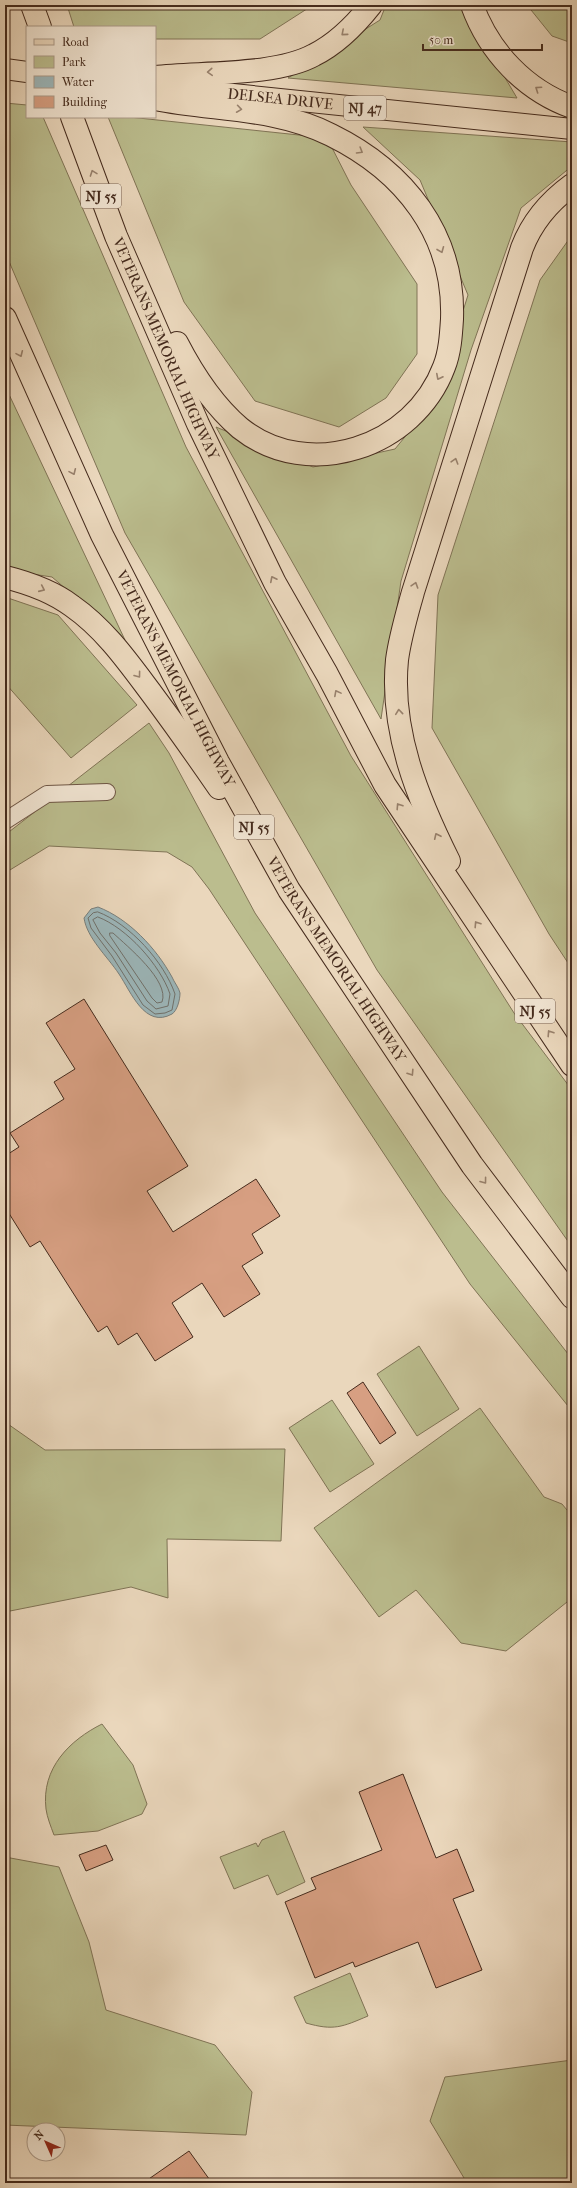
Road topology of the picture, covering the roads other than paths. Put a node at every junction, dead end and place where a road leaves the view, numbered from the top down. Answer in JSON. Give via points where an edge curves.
{"nodes":[{"id":1,"x":32,"y":5,"type":"edge"},
{"id":2,"x":371,"y":5,"type":"edge"},
{"id":3,"x":472,"y":5,"type":"edge"},
{"id":4,"x":40,"y":26,"type":"edge"},
{"id":5,"x":5,"y":69,"type":"edge"},
{"id":6,"x":26,"y":72,"type":"edge"},
{"id":7,"x":157,"y":87,"type":"edge"},
{"id":8,"x":572,"y":107,"type":"edge"},
{"id":9,"x":72,"y":118,"type":"edge"},
{"id":10,"x":572,"y":129,"type":"edge"},
{"id":11,"x":572,"y":185,"type":"edge"},
{"id":12,"x":133,"y":275,"type":"junction"},
{"id":13,"x":5,"y":318,"type":"edge"},
{"id":14,"x":5,"y":577,"type":"edge"},
{"id":15,"x":107,"y":792,"type":"dead end"},
{"id":16,"x":243,"y":808,"type":"junction"},
{"id":17,"x":5,"y":821,"type":"edge"},
{"id":18,"x":452,"y":886,"type":"junction"},
{"id":19,"x":572,"y":1065,"type":"edge"},
{"id":20,"x":572,"y":1297,"type":"edge"}],
"edges":[{"from":1,"to":4,"type":"highway"},
{"from":2,"to":7,"type":"highway","one_way":true,"via":[[345,33],[315,55],[297,62]]},
{"from":8,"to":3,"type":"highway","one_way":true,"via":[[534,87],[505,61],[492,47]]},
{"from":5,"to":6,"type":"main road"},
{"from":7,"to":10,"type":"main road","name":"DELSEA DRIVE","number":"NJ 47"},
{"from":7,"to":12,"type":"highway","one_way":true,"via":[[313,127],[364,153],[393,176],[427,220],[449,273],[452,292],[451,330],[444,367],[426,399],[413,414],[400,427],[367,446],[330,454],[312,454],[274,446],[241,429],[215,402],[192,372],[167,325]]},
{"from":12,"to":9,"type":"highway","name":"VETERANS MEMORIAL HIGHWAY","number":"NJ 55","one_way":true,"via":[[110,221]]},
{"from":18,"to":11,"type":"highway","one_way":true,"via":[[451,863],[418,794],[406,758],[397,693],[398,654],[413,592],[522,248],[528,232],[538,217]]},
{"from":18,"to":12,"type":"highway","name":"VETERANS MEMORIAL HIGHWAY","number":"NJ 55","one_way":true,"via":[[386,785],[327,674],[274,583],[198,424]]},
{"from":13,"to":16,"type":"highway","name":"VETERANS MEMORIAL HIGHWAY","number":"NJ 55","one_way":true,"via":[[102,535]]},
{"from":14,"to":16,"type":"highway","one_way":true,"via":[[56,596],[101,630],[137,674],[224,797]]},
{"from":15,"to":17,"type":"street","via":[[47,794]]},
{"from":16,"to":20,"type":"highway","name":"VETERANS MEMORIAL HIGHWAY","number":"NJ 55","one_way":true,"via":[[289,890],[472,1164]]},
{"from":19,"to":18,"type":"highway","name":"VETERANS MEMORIAL HIGHWAY","number":"NJ 55","one_way":true}]}
